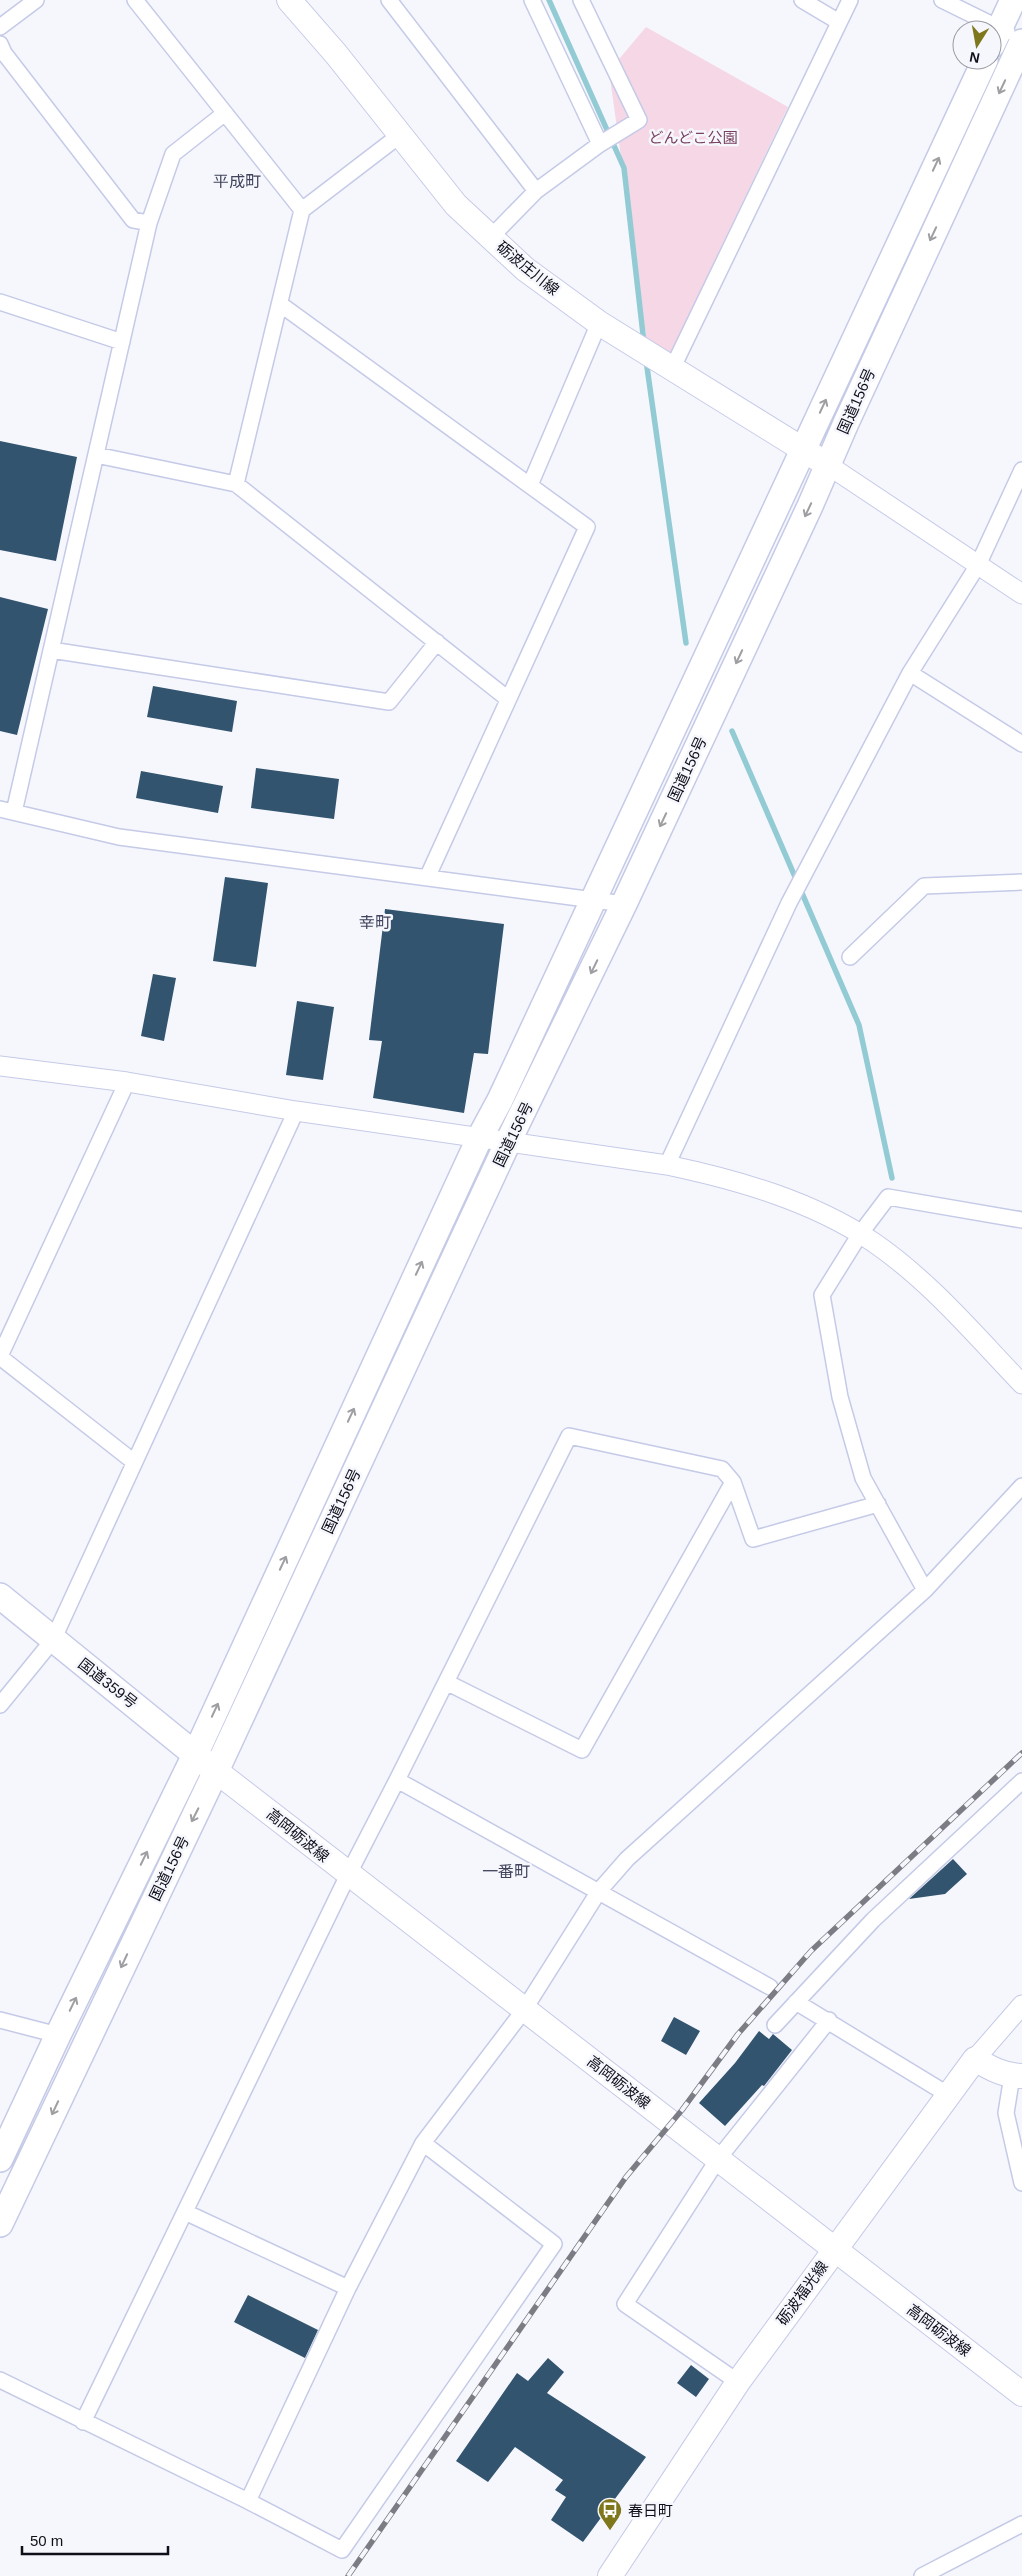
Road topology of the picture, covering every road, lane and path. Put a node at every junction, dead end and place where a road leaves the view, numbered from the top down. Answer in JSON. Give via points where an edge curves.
{"nodes":[{"id":1,"x":36,"y":0,"type":"edge"},
{"id":2,"x":135,"y":0,"type":"edge"},
{"id":3,"x":289,"y":0,"type":"edge"},
{"id":4,"x":389,"y":0,"type":"edge"},
{"id":5,"x":532,"y":0,"type":"edge"},
{"id":6,"x":581,"y":0,"type":"edge"},
{"id":7,"x":802,"y":0,"type":"edge"},
{"id":8,"x":850,"y":0,"type":"edge"},
{"id":9,"x":942,"y":0,"type":"edge"},
{"id":10,"x":1013,"y":0,"type":"edge"},
{"id":11,"x":971,"y":20,"type":"edge"},
{"id":12,"x":840,"y":22,"type":"junction"},
{"id":13,"x":1002,"y":24,"type":"edge"},
{"id":14,"x":0,"y":27,"type":"edge"},
{"id":15,"x":1002,"y":38,"type":"edge"},
{"id":16,"x":1022,"y":41,"type":"edge"},
{"id":17,"x":0,"y":44,"type":"edge"},
{"id":18,"x":980,"y":70,"type":"edge"},
{"id":19,"x":225,"y":113,"type":"junction"},
{"id":20,"x":400,"y":135,"type":"junction"},
{"id":21,"x":600,"y":144,"type":"junction"},
{"id":22,"x":536,"y":191,"type":"junction"},
{"id":23,"x":302,"y":210,"type":"junction"},
{"id":24,"x":149,"y":223,"type":"junction"},
{"id":25,"x":491,"y":237,"type":"junction"},
{"id":26,"x":0,"y":302,"type":"edge"},
{"id":27,"x":280,"y":304,"type":"junction"},
{"id":28,"x":599,"y":323,"type":"junction"},
{"id":29,"x":122,"y":342,"type":"junction"},
{"id":30,"x":672,"y":369,"type":"junction"},
{"id":31,"x":802,"y":450,"type":"junction"},
{"id":32,"x":96,"y":455,"type":"junction"},
{"id":33,"x":828,"y":466,"type":"junction"},
{"id":34,"x":1022,"y":470,"type":"edge"},
{"id":35,"x":236,"y":484,"type":"junction"},
{"id":36,"x":530,"y":486,"type":"junction"},
{"id":37,"x":978,"y":565,"type":"junction"},
{"id":38,"x":1022,"y":594,"type":"edge"},
{"id":39,"x":437,"y":642,"type":"junction"},
{"id":40,"x":51,"y":650,"type":"junction"},
{"id":41,"x":910,"y":673,"type":"junction"},
{"id":42,"x":508,"y":699,"type":"junction"},
{"id":43,"x":1022,"y":744,"type":"edge"},
{"id":44,"x":7,"y":810,"type":"edge"},
{"id":45,"x":427,"y":878,"type":"junction"},
{"id":46,"x":1022,"y":882,"type":"edge"},
{"id":47,"x":591,"y":899,"type":"junction"},
{"id":48,"x":624,"y":904,"type":"junction"},
{"id":49,"x":850,"y":956,"type":"dead end"},
{"id":50,"x":0,"y":1066,"type":"edge"},
{"id":51,"x":127,"y":1082,"type":"junction"},
{"id":52,"x":296,"y":1110,"type":"junction"},
{"id":53,"x":479,"y":1138,"type":"junction"},
{"id":54,"x":508,"y":1142,"type":"junction"},
{"id":55,"x":667,"y":1165,"type":"junction"},
{"id":56,"x":1022,"y":1220,"type":"edge"},
{"id":57,"x":860,"y":1234,"type":"junction"},
{"id":58,"x":0,"y":1357,"type":"edge"},
{"id":59,"x":1022,"y":1384,"type":"edge"},
{"id":60,"x":134,"y":1462,"type":"junction"},
{"id":61,"x":733,"y":1482,"type":"junction"},
{"id":62,"x":1022,"y":1486,"type":"edge"},
{"id":63,"x":878,"y":1504,"type":"junction"},
{"id":64,"x":925,"y":1590,"type":"junction"},
{"id":65,"x":0,"y":1596,"type":"edge"},
{"id":66,"x":53,"y":1640,"type":"junction"},
{"id":67,"x":446,"y":1682,"type":"junction"},
{"id":68,"x":0,"y":1705,"type":"edge"},
{"id":69,"x":195,"y":1754,"type":"junction"},
{"id":70,"x":216,"y":1771,"type":"junction"},
{"id":71,"x":397,"y":1780,"type":"junction"},
{"id":72,"x":1022,"y":1781,"type":"edge"},
{"id":73,"x":348,"y":1875,"type":"junction"},
{"id":74,"x":599,"y":1891,"type":"junction"},
{"id":75,"x":770,"y":1987,"type":"dead end"},
{"id":76,"x":796,"y":2002,"type":"junction"},
{"id":77,"x":1022,"y":2005,"type":"edge"},
{"id":78,"x":524,"y":2010,"type":"junction"},
{"id":79,"x":0,"y":2020,"type":"edge"},
{"id":80,"x":829,"y":2020,"type":"junction"},
{"id":81,"x":775,"y":2025,"type":"dead end"},
{"id":82,"x":58,"y":2034,"type":"junction"},
{"id":83,"x":975,"y":2059,"type":"junction"},
{"id":84,"x":1017,"y":2076,"type":"edge"},
{"id":85,"x":947,"y":2094,"type":"junction"},
{"id":86,"x":423,"y":2143,"type":"junction"},
{"id":87,"x":0,"y":2159,"type":"edge"},
{"id":88,"x":718,"y":2159,"type":"junction"},
{"id":89,"x":1022,"y":2183,"type":"edge"},
{"id":90,"x":185,"y":2212,"type":"junction"},
{"id":91,"x":0,"y":2224,"type":"edge"},
{"id":92,"x":834,"y":2250,"type":"junction"},
{"id":93,"x":348,"y":2288,"type":"junction"},
{"id":94,"x":0,"y":2380,"type":"edge"},
{"id":95,"x":738,"y":2382,"type":"junction"},
{"id":96,"x":1022,"y":2394,"type":"edge"},
{"id":97,"x":83,"y":2422,"type":"junction"},
{"id":98,"x":248,"y":2501,"type":"junction"},
{"id":99,"x":1022,"y":2524,"type":"edge"},
{"id":100,"x":610,"y":2576,"type":"edge"},
{"id":101,"x":922,"y":2576,"type":"edge"}],
"edges":[{"from":1,"to":14,"type":"street"},
{"from":2,"to":19,"type":"street"},
{"from":3,"to":20,"type":"main road","name":"砺波庄川線"},
{"from":4,"to":22,"type":"street"},
{"from":5,"to":21,"type":"street"},
{"from":6,"to":21,"type":"street","via":[[639,120]]},
{"from":7,"to":12,"type":"street"},
{"from":8,"to":12,"type":"street"},
{"from":9,"to":11,"type":"street"},
{"from":10,"to":13,"type":"highway"},
{"from":12,"to":30,"type":"street"},
{"from":15,"to":16,"type":"street"},
{"from":16,"to":33,"type":"highway","name":"国道156号","one_way":true},
{"from":17,"to":24,"type":"street","via":[[133,220]]},
{"from":31,"to":18,"type":"highway","name":"国道156号","one_way":true},
{"from":19,"to":23,"type":"street"},
{"from":19,"to":24,"type":"street","via":[[173,154]]},
{"from":20,"to":23,"type":"street"},
{"from":20,"to":25,"type":"main road","name":"砺波庄川線","via":[[456,206]]},
{"from":21,"to":22,"type":"street"},
{"from":22,"to":25,"type":"street"},
{"from":23,"to":27,"type":"street"},
{"from":24,"to":29,"type":"street"},
{"from":25,"to":28,"type":"main road","name":"砺波庄川線"},
{"from":26,"to":29,"type":"street"},
{"from":27,"to":35,"type":"street"},
{"from":27,"to":36,"type":"street"},
{"from":28,"to":30,"type":"main road","name":"砺波庄川線"},
{"from":28,"to":36,"type":"street"},
{"from":29,"to":32,"type":"street"},
{"from":30,"to":31,"type":"main road","name":"砺波庄川線"},
{"from":31,"to":33,"type":"main road","name":"砺波庄川線"},
{"from":31,"to":47,"type":"highway","name":"国道156号"},
{"from":32,"to":35,"type":"street"},
{"from":32,"to":40,"type":"street"},
{"from":33,"to":37,"type":"street"},
{"from":33,"to":48,"type":"highway","name":"国道156号","one_way":true},
{"from":34,"to":37,"type":"street"},
{"from":35,"to":39,"type":"street"},
{"from":36,"to":42,"type":"street","via":[[587,527]]},
{"from":37,"to":38,"type":"street"},
{"from":37,"to":41,"type":"street"},
{"from":39,"to":40,"type":"street","via":[[389,702]]},
{"from":39,"to":42,"type":"street"},
{"from":40,"to":44,"type":"street"},
{"from":41,"to":43,"type":"street"},
{"from":41,"to":55,"type":"street","via":[[789,903]]},
{"from":42,"to":45,"type":"street"},
{"from":44,"to":45,"type":"street","via":[[119,837]]},
{"from":45,"to":47,"type":"street"},
{"from":46,"to":49,"type":"street","via":[[924,886]]},
{"from":47,"to":48,"type":"street"},
{"from":47,"to":53,"type":"highway","name":"国道156号","via":[[500,1100]]},
{"from":48,"to":54,"type":"highway","name":"国道156号","one_way":true},
{"from":50,"to":51,"type":"street"},
{"from":51,"to":52,"type":"street"},
{"from":51,"to":58,"type":"street"},
{"from":52,"to":53,"type":"street"},
{"from":52,"to":60,"type":"street"},
{"from":53,"to":54,"type":"street"},
{"from":69,"to":53,"type":"highway","name":"国道156号","one_way":true},
{"from":54,"to":55,"type":"street"},
{"from":54,"to":70,"type":"highway","name":"国道156号"},
{"from":55,"to":57,"type":"street","via":[[722,1177],[776,1195]]},
{"from":56,"to":57,"type":"street","via":[[888,1197]]},
{"from":57,"to":59,"type":"street","via":[[920,1279]]},
{"from":57,"to":63,"type":"street","via":[[822,1295],[840,1397],[863,1478]]},
{"from":58,"to":60,"type":"street"},
{"from":60,"to":66,"type":"street"},
{"from":61,"to":63,"type":"street","via":[[753,1539]]},
{"from":61,"to":67,"type":"street","via":[[722,1469],[569,1436]]},
{"from":61,"to":67,"type":"street","via":[[582,1750]]},
{"from":62,"to":64,"type":"street"},
{"from":63,"to":64,"type":"street"},
{"from":64,"to":74,"type":"street","via":[[627,1859]]},
{"from":65,"to":66,"type":"highway","name":"国道359号"},
{"from":66,"to":68,"type":"street"},
{"from":66,"to":69,"type":"highway","name":"国道359号"},
{"from":67,"to":71,"type":"street"},
{"from":69,"to":70,"type":"highway","name":"国道359号"},
{"from":82,"to":69,"type":"highway","name":"国道156号","one_way":true},
{"from":70,"to":73,"type":"main road","name":"高岡砺波線"},
{"from":70,"to":91,"type":"highway","name":"国道156号","one_way":true},
{"from":71,"to":73,"type":"street"},
{"from":71,"to":74,"type":"street"},
{"from":72,"to":76,"type":"street","via":[[873,1920]]},
{"from":73,"to":78,"type":"main road","name":"高岡砺波線"},
{"from":73,"to":90,"type":"street"},
{"from":74,"to":75,"type":"street"},
{"from":74,"to":78,"type":"street"},
{"from":76,"to":80,"type":"street"},
{"from":76,"to":81,"type":"street"},
{"from":77,"to":83,"type":"street"},
{"from":78,"to":86,"type":"street"},
{"from":78,"to":88,"type":"main road","name":"高岡砺波線"},
{"from":79,"to":82,"type":"street"},
{"from":80,"to":85,"type":"street"},
{"from":80,"to":88,"type":"street"},
{"from":82,"to":87,"type":"highway","name":"国道156号"},
{"from":83,"to":84,"type":"main road","via":[[992,2069]]},
{"from":83,"to":85,"type":"main road","name":"砺波福光線"},
{"from":84,"to":89,"type":"street","via":[[1006,2113]]},
{"from":85,"to":92,"type":"main road","name":"砺波福光線"},
{"from":86,"to":93,"type":"street"},
{"from":86,"to":98,"type":"street","via":[[554,2244],[342,2550]]},
{"from":88,"to":92,"type":"main road","name":"高岡砺波線"},
{"from":88,"to":95,"type":"street","via":[[625,2304]]},
{"from":90,"to":93,"type":"street"},
{"from":90,"to":97,"type":"street"},
{"from":92,"to":95,"type":"main road","name":"砺波福光線"},
{"from":92,"to":96,"type":"main road","name":"高岡砺波線"},
{"from":93,"to":98,"type":"street"},
{"from":94,"to":97,"type":"street"},
{"from":95,"to":100,"type":"main road","name":"砺波福光線"},
{"from":97,"to":98,"type":"street"},
{"from":99,"to":101,"type":"street"}]}
